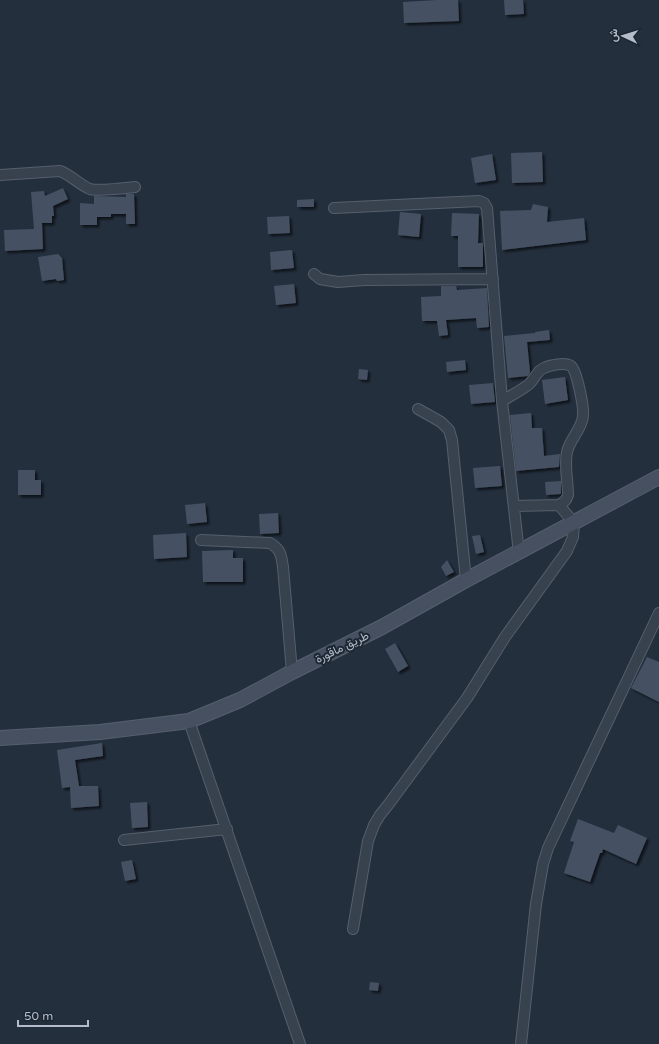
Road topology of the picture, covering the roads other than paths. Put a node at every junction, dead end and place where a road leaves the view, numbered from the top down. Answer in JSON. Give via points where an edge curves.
{"nodes":[{"id":1,"x":0,"y":175,"type":"edge"},
{"id":2,"x":135,"y":187,"type":"dead end"},
{"id":3,"x":334,"y":208,"type":"dead end"},
{"id":4,"x":314,"y":274,"type":"dead end"},
{"id":5,"x":492,"y":279,"type":"junction"},
{"id":6,"x":502,"y":401,"type":"junction"},
{"id":7,"x":418,"y":409,"type":"dead end"},
{"id":8,"x":659,"y":477,"type":"edge"},
{"id":9,"x":558,"y":505,"type":"junction"},
{"id":10,"x":514,"y":506,"type":"junction"},
{"id":11,"x":574,"y":523,"type":"junction"},
{"id":12,"x":202,"y":540,"type":"dead end"},
{"id":13,"x":519,"y":553,"type":"junction"},
{"id":14,"x":466,"y":580,"type":"junction"},
{"id":15,"x":659,"y":613,"type":"edge"},
{"id":16,"x":292,"y":672,"type":"junction"},
{"id":17,"x":189,"y":722,"type":"junction"},
{"id":18,"x":0,"y":738,"type":"edge"},
{"id":19,"x":227,"y":829,"type":"junction"},
{"id":20,"x":124,"y":840,"type":"dead end"},
{"id":21,"x":353,"y":929,"type":"dead end"},
{"id":22,"x":300,"y":1044,"type":"edge"},
{"id":23,"x":521,"y":1044,"type":"edge"}],
"edges":[{"from":1,"to":2,"type":"street","via":[[60,171],[91,190]]},
{"from":3,"to":5,"type":"street","via":[[479,201],[484,203],[487,208]]},
{"from":4,"to":5,"type":"street","via":[[320,280],[338,282]]},
{"from":5,"to":6,"type":"street"},
{"from":6,"to":9,"type":"street","via":[[529,385],[543,368],[566,364],[574,370],[582,399],[583,415],[568,451],[567,499]]},
{"from":6,"to":10,"type":"street"},
{"from":7,"to":14,"type":"street","via":[[441,422],[449,430],[452,440]]},
{"from":8,"to":11,"type":"street","name":"طريق ماقورة"},
{"from":9,"to":10,"type":"street"},
{"from":9,"to":11,"type":"street"},
{"from":10,"to":13,"type":"street"},
{"from":11,"to":13,"type":"street","name":"طريق ماقورة"},
{"from":11,"to":21,"type":"street","via":[[573,537],[567,551],[504,638],[467,698],[374,825],[368,841]]},
{"from":12,"to":16,"type":"street","via":[[270,543],[278,548],[282,556]]},
{"from":13,"to":14,"type":"street","name":"طريق ماقورة"},
{"from":14,"to":16,"type":"street","name":"طريق ماقورة","via":[[382,627]]},
{"from":15,"to":23,"type":"street","via":[[548,848],[536,904]]},
{"from":16,"to":17,"type":"street","name":"طريق ماقورة","via":[[240,700]]},
{"from":17,"to":18,"type":"street","name":"طريق ماقورة","via":[[100,732]]},
{"from":17,"to":19,"type":"street"},
{"from":19,"to":20,"type":"street"},
{"from":19,"to":22,"type":"street"}]}
